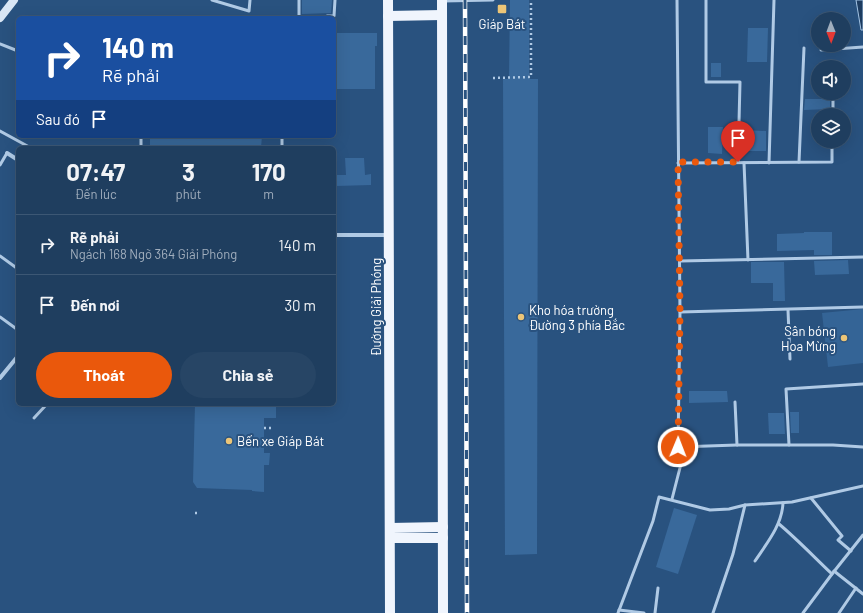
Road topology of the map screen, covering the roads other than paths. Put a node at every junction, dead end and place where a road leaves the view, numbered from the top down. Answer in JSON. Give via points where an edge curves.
{"nodes":[{"id":1,"x":14,"y":0,"type":"edge"},
{"id":2,"x":212,"y":0,"type":"edge"},
{"id":3,"x":250,"y":0,"type":"edge"},
{"id":4,"x":299,"y":0,"type":"edge"},
{"id":5,"x":334,"y":0,"type":"edge"},
{"id":6,"x":388,"y":0,"type":"edge"},
{"id":7,"x":442,"y":0,"type":"edge"},
{"id":8,"x":493,"y":0,"type":"edge"},
{"id":9,"x":677,"y":0,"type":"edge"},
{"id":10,"x":706,"y":0,"type":"edge"},
{"id":11,"x":774,"y":0,"type":"edge"},
{"id":12,"x":442,"y":15,"type":"junction"},
{"id":13,"x":299,"y":16,"type":"edge"},
{"id":14,"x":334,"y":16,"type":"edge"},
{"id":15,"x":388,"y":16,"type":"junction"},
{"id":16,"x":0,"y":18,"type":"edge"},
{"id":17,"x":0,"y":44,"type":"edge"},
{"id":18,"x":863,"y":47,"type":"edge"},
{"id":19,"x":804,"y":48,"type":"dead end"},
{"id":20,"x":851,"y":48,"type":"edge"},
{"id":21,"x":16,"y":50,"type":"edge"},
{"id":22,"x":0,"y":131,"type":"edge"},
{"id":23,"x":27,"y":146,"type":"edge"},
{"id":24,"x":832,"y":148,"type":"edge"},
{"id":25,"x":7,"y":153,"type":"joint"},
{"id":26,"x":16,"y":159,"type":"edge"},
{"id":27,"x":678,"y":162,"type":"junction"},
{"id":28,"x":738,"y":162,"type":"junction"},
{"id":29,"x":744,"y":162,"type":"junction"},
{"id":30,"x":799,"y":162,"type":"junction"},
{"id":31,"x":769,"y":163,"type":"junction"},
{"id":32,"x":0,"y":165,"type":"edge"},
{"id":33,"x":336,"y":235,"type":"edge"},
{"id":34,"x":389,"y":235,"type":"junction"},
{"id":35,"x":0,"y":256,"type":"edge"},
{"id":36,"x":863,"y":257,"type":"edge"},
{"id":37,"x":748,"y":260,"type":"junction"},
{"id":38,"x":680,"y":261,"type":"junction"},
{"id":39,"x":16,"y":268,"type":"edge"},
{"id":40,"x":863,"y":307,"type":"edge"},
{"id":41,"x":788,"y":310,"type":"junction"},
{"id":42,"x":680,"y":312,"type":"junction"},
{"id":43,"x":0,"y":317,"type":"edge"},
{"id":44,"x":16,"y":329,"type":"edge"},
{"id":45,"x":16,"y":358,"type":"edge"},
{"id":46,"x":790,"y":359,"type":"dead end"},
{"id":47,"x":0,"y":378,"type":"edge"},
{"id":48,"x":863,"y":384,"type":"edge"},
{"id":49,"x":735,"y":402,"type":"dead end"},
{"id":50,"x":44,"y":406,"type":"edge"},
{"id":51,"x":34,"y":418,"type":"dead end"},
{"id":52,"x":737,"y":445,"type":"junction"},
{"id":53,"x":789,"y":445,"type":"junction"},
{"id":54,"x":683,"y":447,"type":"junction"},
{"id":55,"x":863,"y":447,"type":"edge"},
{"id":56,"x":863,"y":486,"type":"edge"},
{"id":57,"x":811,"y":498,"type":"junction"},
{"id":58,"x":672,"y":500,"type":"junction"},
{"id":59,"x":783,"y":502,"type":"junction"},
{"id":60,"x":745,"y":505,"type":"junction"},
{"id":61,"x":779,"y":524,"type":"junction"},
{"id":62,"x":443,"y":532,"type":"junction"},
{"id":63,"x":390,"y":533,"type":"junction"},
{"id":64,"x":863,"y":535,"type":"edge"},
{"id":65,"x":851,"y":551,"type":"junction"},
{"id":66,"x":755,"y":561,"type":"dead end"},
{"id":67,"x":833,"y":573,"type":"junction"},
{"id":68,"x":658,"y":588,"type":"dead end"},
{"id":69,"x":856,"y":588,"type":"junction"},
{"id":70,"x":863,"y":594,"type":"edge"},
{"id":71,"x":619,"y":612,"type":"edge"},
{"id":72,"x":390,"y":613,"type":"edge"},
{"id":73,"x":443,"y":613,"type":"edge"},
{"id":74,"x":644,"y":613,"type":"edge"},
{"id":75,"x":655,"y":613,"type":"edge"},
{"id":76,"x":713,"y":613,"type":"edge"},
{"id":77,"x":803,"y":613,"type":"edge"},
{"id":78,"x":839,"y":613,"type":"edge"}],
"edges":[{"from":1,"to":16,"type":"main road"},
{"from":2,"to":3,"type":"lane","via":[[249,11]]},
{"from":4,"to":13,"type":"lane"},
{"from":5,"to":14,"type":"lane"},
{"from":6,"to":15,"type":"main road","name":"Đường Giải Phóng"},
{"from":7,"to":8,"type":"lane"},
{"from":7,"to":12,"type":"main road"},
{"from":9,"to":27,"type":"lane"},
{"from":10,"to":28,"type":"lane","via":[[706,82],[740,82]]},
{"from":11,"to":31,"type":"lane"},
{"from":12,"to":15,"type":"main road"},
{"from":12,"to":62,"type":"main road"},
{"from":15,"to":34,"type":"main road","name":"Đường Giải Phóng"},
{"from":17,"to":21,"type":"lane"},
{"from":18,"to":20,"type":"lane"},
{"from":19,"to":30,"type":"lane"},
{"from":22,"to":23,"type":"lane"},
{"from":24,"to":30,"type":"lane","via":[[832,162]]},
{"from":25,"to":26,"type":"street"},
{"from":25,"to":32,"type":"lane"},
{"from":27,"to":28,"type":"lane"},
{"from":27,"to":38,"type":"lane"},
{"from":28,"to":29,"type":"lane"},
{"from":29,"to":31,"type":"lane"},
{"from":29,"to":37,"type":"lane"},
{"from":30,"to":31,"type":"lane"},
{"from":33,"to":34,"type":"street"},
{"from":34,"to":63,"type":"main road","name":"Đường Giải Phóng"},
{"from":35,"to":39,"type":"lane"},
{"from":36,"to":37,"type":"lane"},
{"from":37,"to":38,"type":"lane"},
{"from":38,"to":42,"type":"lane"},
{"from":40,"to":41,"type":"lane"},
{"from":41,"to":42,"type":"lane"},
{"from":41,"to":46,"type":"lane"},
{"from":42,"to":54,"type":"lane","via":[[678,447]]},
{"from":43,"to":44,"type":"lane"},
{"from":45,"to":47,"type":"street"},
{"from":48,"to":53,"type":"lane","via":[[786,389]]},
{"from":49,"to":52,"type":"lane"},
{"from":50,"to":51,"type":"lane"},
{"from":52,"to":53,"type":"lane"},
{"from":52,"to":54,"type":"lane"},
{"from":53,"to":55,"type":"lane"},
{"from":54,"to":58,"type":"lane"},
{"from":56,"to":57,"type":"lane"},
{"from":57,"to":59,"type":"lane"},
{"from":57,"to":65,"type":"lane","via":[[842,536],[838,540]]},
{"from":58,"to":60,"type":"lane","via":[[710,510]]},
{"from":58,"to":71,"type":"lane","via":[[659,497],[653,521]]},
{"from":59,"to":60,"type":"lane"},
{"from":59,"to":61,"type":"lane"},
{"from":60,"to":76,"type":"lane","via":[[733,554]]},
{"from":61,"to":66,"type":"lane"},
{"from":61,"to":67,"type":"lane"},
{"from":62,"to":63,"type":"main road"},
{"from":62,"to":73,"type":"main road"},
{"from":63,"to":72,"type":"main road","name":"Đường Giải Phóng"},
{"from":64,"to":65,"type":"lane"},
{"from":65,"to":67,"type":"lane"},
{"from":67,"to":69,"type":"lane"},
{"from":67,"to":77,"type":"lane"},
{"from":68,"to":75,"type":"lane"},
{"from":69,"to":70,"type":"lane"},
{"from":69,"to":78,"type":"lane"},
{"from":71,"to":74,"type":"lane"}]}
